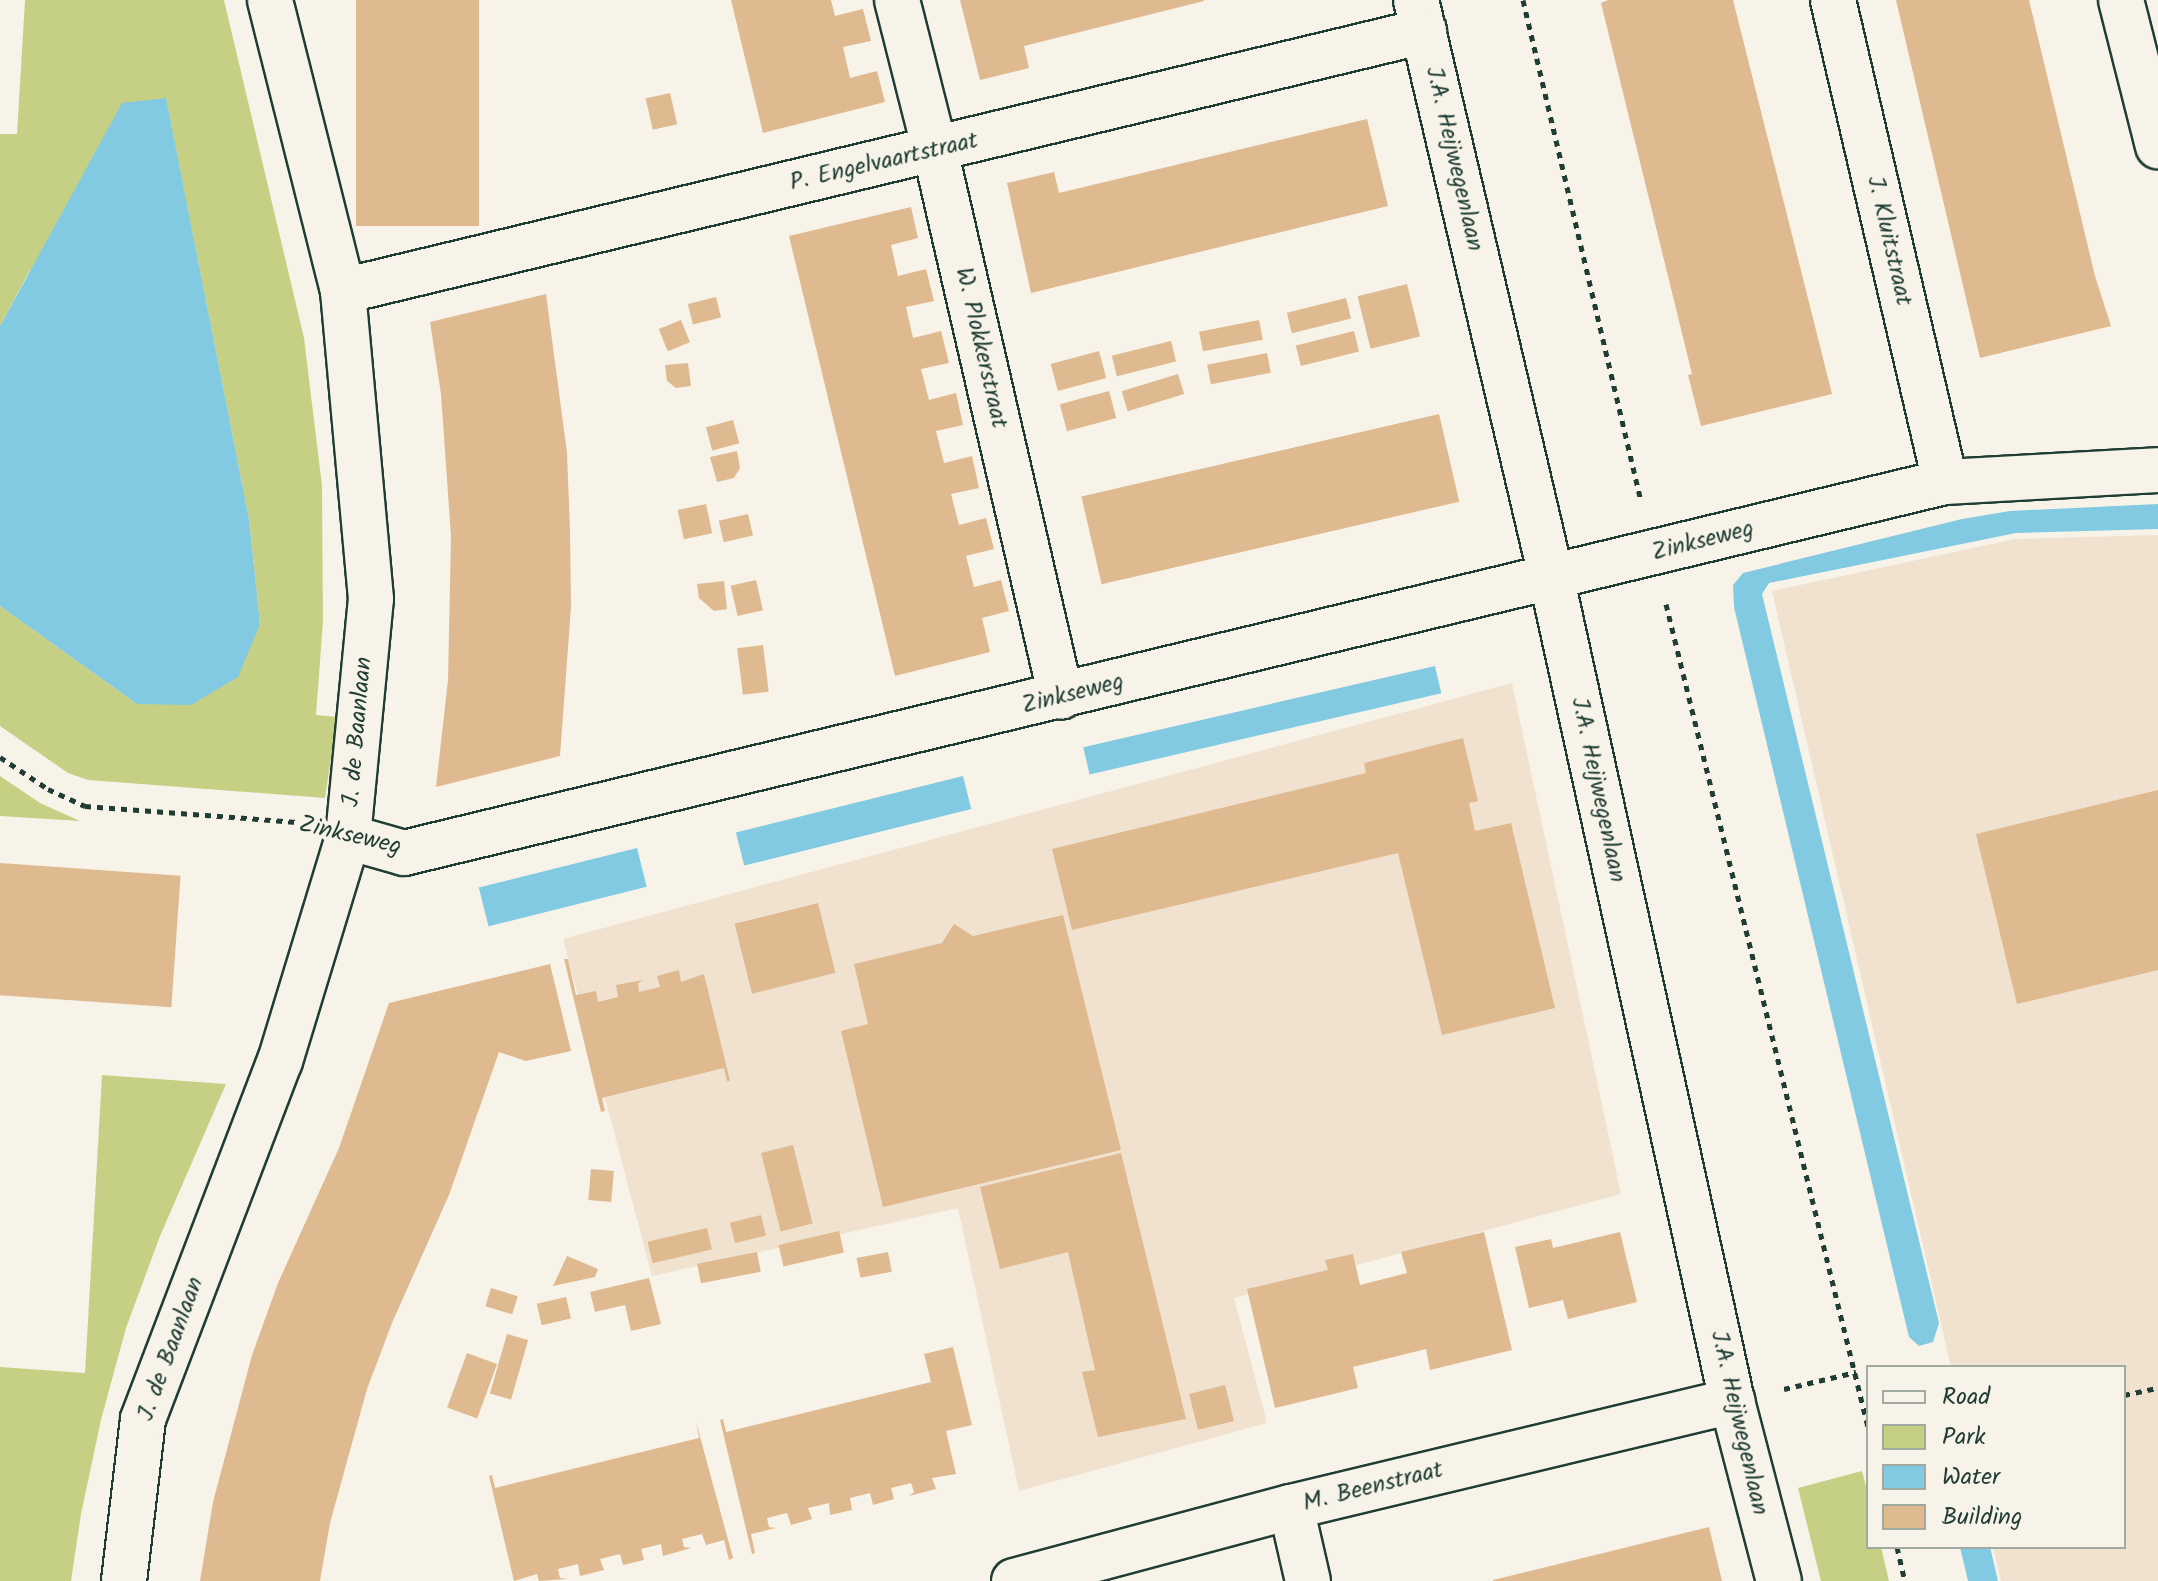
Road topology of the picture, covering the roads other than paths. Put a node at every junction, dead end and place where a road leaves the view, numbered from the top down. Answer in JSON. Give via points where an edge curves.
{"nodes":[{"id":1,"x":270,"y":0,"type":"edge"},
{"id":2,"x":897,"y":0,"type":"edge"},
{"id":3,"x":1833,"y":0,"type":"edge"},
{"id":4,"x":2121,"y":0,"type":"edge"},
{"id":5,"x":1420,"y":16,"type":"edge"},
{"id":6,"x":2158,"y":146,"type":"edge"},
{"id":7,"x":935,"y":150,"type":"junction"},
{"id":8,"x":343,"y":291,"type":"junction"},
{"id":9,"x":2158,"y":470,"type":"edge"},
{"id":10,"x":1945,"y":482,"type":"junction"},
{"id":11,"x":1551,"y":576,"type":"junction"},
{"id":12,"x":1061,"y":697,"type":"junction"},
{"id":13,"x":348,"y":837,"type":"junction"},
{"id":14,"x":1732,"y":1401,"type":"junction"},
{"id":15,"x":1291,"y":1507,"type":"junction"},
{"id":16,"x":124,"y":1581,"type":"edge"},
{"id":17,"x":1014,"y":1581,"type":"edge"},
{"id":18,"x":1308,"y":1581,"type":"edge"},
{"id":19,"x":1779,"y":1581,"type":"edge"}],
"edges":[{"from":1,"to":8,"type":"street","name":"J. de Baanlaan"},
{"from":2,"to":7,"type":"street","name":"W. Plokkerstraat"},
{"from":3,"to":10,"type":"street","name":"J. Kluitstraat"},
{"from":4,"to":6,"type":"street"},
{"from":5,"to":7,"type":"street","name":"P. Engelvaartstraat"},
{"from":5,"to":11,"type":"street","name":"J.A. Heijwegenlaan"},
{"from":7,"to":8,"type":"street","name":"P. Engelvaartstraat"},
{"from":7,"to":12,"type":"street","name":"W. Plokkerstraat"},
{"from":8,"to":13,"type":"street","name":"J. de Baanlaan","via":[[371,599]]},
{"from":9,"to":10,"type":"street","name":"Zinkseweg"},
{"from":10,"to":11,"type":"street","name":"Zinkseweg"},
{"from":11,"to":12,"type":"street","name":"Zinkseweg"},
{"from":11,"to":14,"type":"street","name":"J.A. Heijwegenlaan"},
{"from":12,"to":13,"type":"street","name":"Zinkseweg","via":[[404,853]]},
{"from":13,"to":16,"type":"street","name":"J. de Baanlaan","via":[[280,1061],[143,1419]]},
{"from":14,"to":15,"type":"street","name":"M. Beenstraat"},
{"from":14,"to":19,"type":"street","name":"J.A. Heijwegenlaan"},
{"from":15,"to":17,"type":"street","name":"M. Beenstraat"},
{"from":15,"to":18,"type":"street"}]}
